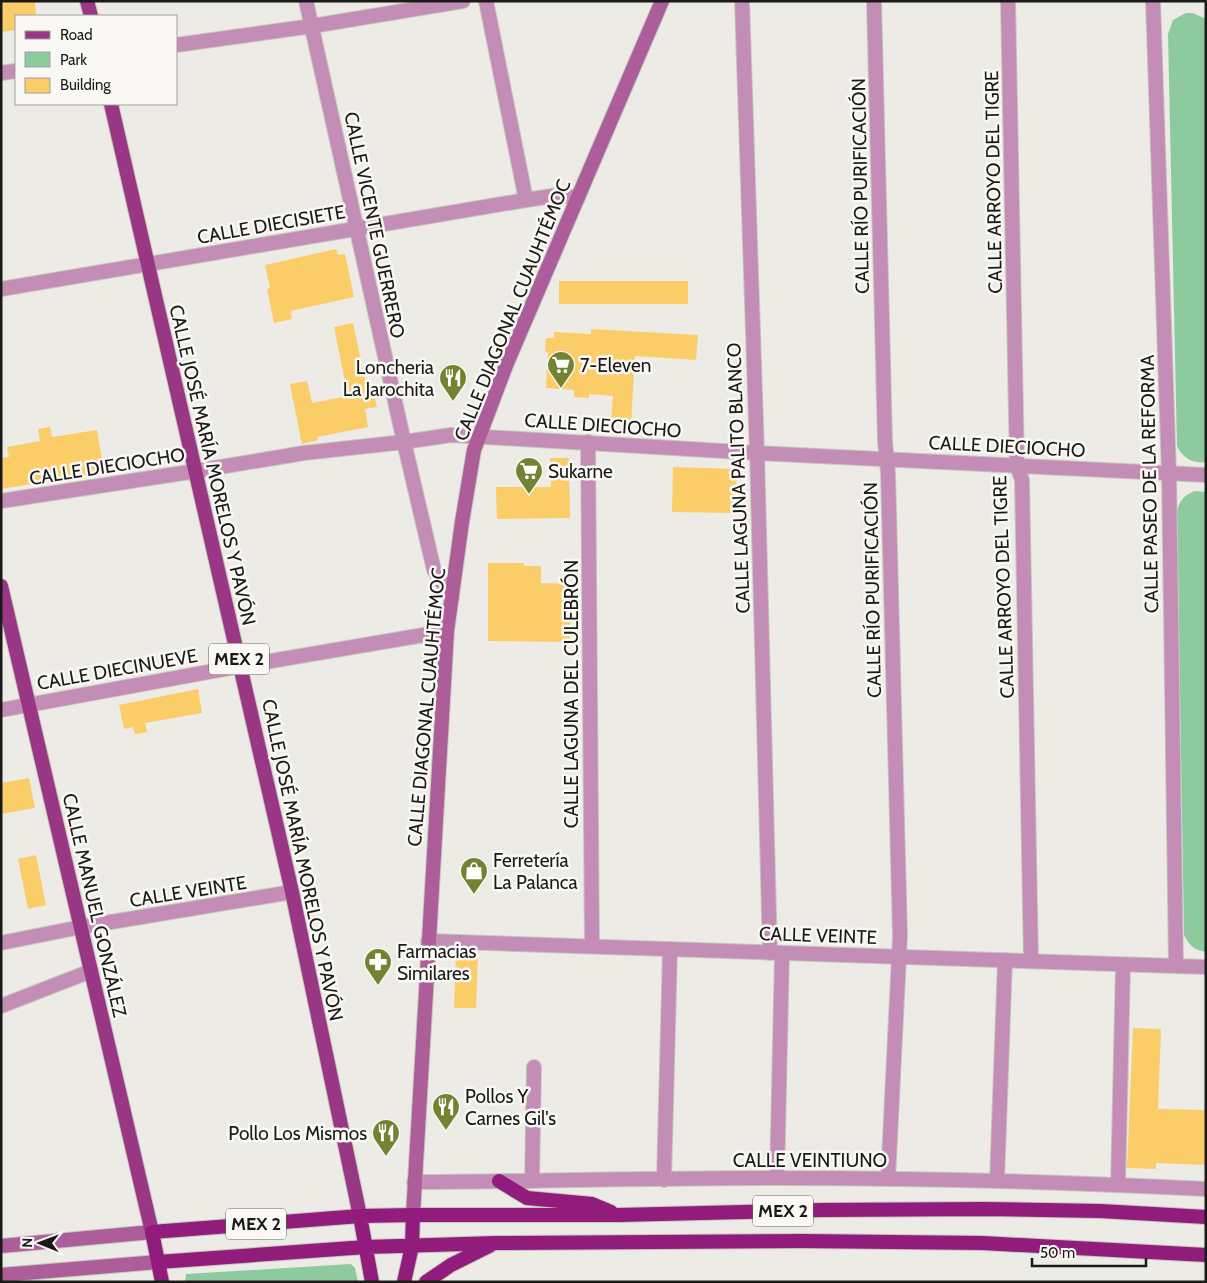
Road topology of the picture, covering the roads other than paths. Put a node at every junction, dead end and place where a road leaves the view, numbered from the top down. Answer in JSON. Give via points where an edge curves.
{"nodes":[{"id":1,"x":87,"y":1,"type":"edge"},
{"id":2,"x":306,"y":1,"type":"edge"},
{"id":3,"x":463,"y":1,"type":"edge"},
{"id":4,"x":486,"y":1,"type":"edge"},
{"id":5,"x":662,"y":1,"type":"edge"},
{"id":6,"x":742,"y":1,"type":"edge"},
{"id":7,"x":874,"y":1,"type":"edge"},
{"id":8,"x":1008,"y":1,"type":"edge"},
{"id":9,"x":1153,"y":1,"type":"edge"},
{"id":10,"x":91,"y":15,"type":"edge"},
{"id":11,"x":312,"y":26,"type":"junction"},
{"id":12,"x":178,"y":45,"type":"edge"},
{"id":13,"x":15,"y":70,"type":"edge"},
{"id":14,"x":1,"y":73,"type":"edge"},
{"id":15,"x":111,"y":105,"type":"edge"},
{"id":16,"x":578,"y":198,"type":"junction"},
{"id":17,"x":526,"y":200,"type":"junction"},
{"id":18,"x":356,"y":228,"type":"junction"},
{"id":19,"x":148,"y":265,"type":"junction"},
{"id":20,"x":1,"y":288,"type":"edge"},
{"id":21,"x":479,"y":436,"type":"junction"},
{"id":22,"x":404,"y":442,"type":"junction"},
{"id":23,"x":588,"y":442,"type":"junction"},
{"id":24,"x":757,"y":453,"type":"junction"},
{"id":25,"x":886,"y":459,"type":"junction"},
{"id":26,"x":1017,"y":466,"type":"junction"},
{"id":27,"x":196,"y":472,"type":"junction"},
{"id":28,"x":1169,"y":474,"type":"junction"},
{"id":29,"x":1206,"y":475,"type":"edge"},
{"id":30,"x":1,"y":501,"type":"edge"},
{"id":31,"x":1,"y":586,"type":"edge"},
{"id":32,"x":452,"y":598,"type":"junction"},
{"id":33,"x":447,"y":631,"type":"junction"},
{"id":34,"x":241,"y":666,"type":"junction"},
{"id":35,"x":29,"y":705,"type":"junction"},
{"id":36,"x":1,"y":710,"type":"edge"},
{"id":37,"x":292,"y":892,"type":"junction"},
{"id":38,"x":81,"y":927,"type":"junction"},
{"id":39,"x":428,"y":940,"type":"junction"},
{"id":40,"x":1,"y":943,"type":"edge"},
{"id":41,"x":592,"y":946,"type":"junction"},
{"id":42,"x":670,"y":949,"type":"junction"},
{"id":43,"x":776,"y":953,"type":"junction"},
{"id":44,"x":898,"y":956,"type":"junction"},
{"id":45,"x":1005,"y":960,"type":"junction"},
{"id":46,"x":1030,"y":961,"type":"junction"},
{"id":47,"x":1124,"y":964,"type":"junction"},
{"id":48,"x":1176,"y":966,"type":"junction"},
{"id":49,"x":1206,"y":967,"type":"edge"},
{"id":50,"x":91,"y":972,"type":"junction"},
{"id":51,"x":1,"y":1006,"type":"edge"},
{"id":52,"x":534,"y":1066,"type":"dead end"},
{"id":53,"x":777,"y":1178,"type":"junction"},
{"id":54,"x":888,"y":1179,"type":"junction"},
{"id":55,"x":664,"y":1180,"type":"junction"},
{"id":56,"x":499,"y":1181,"type":"junction"},
{"id":57,"x":532,"y":1181,"type":"junction"},
{"id":58,"x":996,"y":1181,"type":"junction"},
{"id":59,"x":414,"y":1182,"type":"junction"},
{"id":60,"x":1118,"y":1185,"type":"junction"},
{"id":61,"x":1206,"y":1189,"type":"edge"},
{"id":62,"x":413,"y":1215,"type":"junction"},
{"id":63,"x":619,"y":1215,"type":"junction"},
{"id":64,"x":360,"y":1216,"type":"junction"},
{"id":65,"x":1206,"y":1217,"type":"edge"},
{"id":66,"x":152,"y":1232,"type":"junction"},
{"id":67,"x":496,"y":1243,"type":"junction"},
{"id":68,"x":1,"y":1246,"type":"edge"},
{"id":69,"x":412,"y":1246,"type":"junction"},
{"id":70,"x":366,"y":1247,"type":"junction"},
{"id":71,"x":1206,"y":1255,"type":"edge"},
{"id":72,"x":158,"y":1262,"type":"junction"},
{"id":73,"x":1,"y":1275,"type":"edge"},
{"id":74,"x":162,"y":1282,"type":"edge"},
{"id":75,"x":372,"y":1282,"type":"edge"},
{"id":76,"x":404,"y":1282,"type":"edge"},
{"id":77,"x":426,"y":1282,"type":"edge"}],
"edges":[{"from":1,"to":10,"type":"main road"},
{"from":2,"to":11,"type":"street","name":"CALLE VICENTE GUERRERO"},
{"from":3,"to":11,"type":"street"},
{"from":4,"to":17,"type":"street"},
{"from":5,"to":16,"type":"main road","name":"CALLE DIAGONAL CUAUHTÉMOC"},
{"from":6,"to":24,"type":"street","name":"CALLE LAGUNA PALITO BLANCO"},
{"from":7,"to":25,"type":"street","name":"CALLE RÍO PURIFICACIÓN"},
{"from":8,"to":26,"type":"street","name":"CALLE ARROYO DEL TIGRE"},
{"from":9,"to":28,"type":"street","name":"CALLE PASEO DE LA REFORMA"},
{"from":11,"to":12,"type":"street"},
{"from":11,"to":18,"type":"street","name":"CALLE VICENTE GUERRERO"},
{"from":13,"to":14,"type":"street"},
{"from":15,"to":19,"type":"main road","name":"CALLE JOSÉ MARÍA MORELOS Y PAVÓN","number":"MEX 2"},
{"from":16,"to":17,"type":"street","name":"CALLE DIECISIETE","via":[[558,195]]},
{"from":16,"to":21,"type":"main road","name":"CALLE DIAGONAL CUAUHTÉMOC"},
{"from":17,"to":18,"type":"street","name":"CALLE DIECISIETE"},
{"from":18,"to":19,"type":"street","name":"CALLE DIECISIETE"},
{"from":18,"to":22,"type":"street","name":"CALLE VICENTE GUERRERO"},
{"from":19,"to":20,"type":"street","name":"CALLE DIECISIETE"},
{"from":19,"to":27,"type":"main road","name":"CALLE JOSÉ MARÍA MORELOS Y PAVÓN","number":"MEX 2"},
{"from":21,"to":22,"type":"street","name":"CALLE DIECIOCHO","via":[[451,435]]},
{"from":21,"to":23,"type":"street","name":"CALLE DIECIOCHO"},
{"from":21,"to":32,"type":"main road","name":"CALLE DIAGONAL CUAUHTÉMOC","via":[[466,495]]},
{"from":22,"to":27,"type":"street","name":"CALLE DIECIOCHO","via":[[304,453]]},
{"from":22,"to":32,"type":"street","name":"CALLE VICENTE GUERRERO","via":[[434,570]]},
{"from":23,"to":24,"type":"street","name":"CALLE DIECIOCHO"},
{"from":23,"to":41,"type":"street","name":"CALLE LAGUNA DEL CULEBRÓN"},
{"from":24,"to":25,"type":"street","name":"CALLE DIECIOCHO"},
{"from":24,"to":43,"type":"street","name":"CALLE LAGUNA PALITO BLANCO"},
{"from":25,"to":26,"type":"street","name":"CALLE DIECIOCHO"},
{"from":25,"to":44,"type":"street","name":"CALLE RÍO PURIFICACIÓN"},
{"from":26,"to":28,"type":"street","name":"CALLE DIECIOCHO"},
{"from":26,"to":46,"type":"street","name":"CALLE ARROYO DEL TIGRE","via":[[1022,480]]},
{"from":27,"to":30,"type":"street","name":"CALLE DIECIOCHO"},
{"from":27,"to":34,"type":"main road","name":"CALLE JOSÉ MARÍA MORELOS Y PAVÓN","number":"MEX 2"},
{"from":28,"to":29,"type":"street","name":"CALLE DIECIOCHO"},
{"from":28,"to":48,"type":"street","name":"CALLE PASEO DE LA REFORMA"},
{"from":31,"to":35,"type":"main road","name":"CALLE MANUEL GONZÁLEZ"},
{"from":32,"to":33,"type":"main road","name":"CALLE DIAGONAL CUAUHTÉMOC"},
{"from":33,"to":34,"type":"street","name":"CALLE DIECINUEVE"},
{"from":33,"to":39,"type":"main road","name":"CALLE DIAGONAL CUAUHTÉMOC"},
{"from":34,"to":35,"type":"street","name":"CALLE DIECINUEVE"},
{"from":34,"to":37,"type":"main road","name":"CALLE JOSÉ MARÍA MORELOS Y PAVÓN","number":"MEX 2"},
{"from":35,"to":36,"type":"street","name":"CALLE DIECINUEVE"},
{"from":35,"to":38,"type":"main road","name":"CALLE MANUEL GONZÁLEZ"},
{"from":37,"to":38,"type":"street","name":"CALLE VEINTE"},
{"from":37,"to":64,"type":"main road","name":"CALLE JOSÉ MARÍA MORELOS Y PAVÓN","number":"MEX 2"},
{"from":38,"to":40,"type":"street","name":"CALLE VEINTE"},
{"from":38,"to":50,"type":"main road","name":"CALLE MANUEL GONZÁLEZ"},
{"from":39,"to":41,"type":"street","name":"CALLE VEINTE"},
{"from":39,"to":59,"type":"main road","name":"CALLE DIAGONAL CUAUHTÉMOC"},
{"from":41,"to":42,"type":"street","name":"CALLE VEINTE"},
{"from":42,"to":43,"type":"street","name":"CALLE VEINTE"},
{"from":42,"to":55,"type":"street"},
{"from":43,"to":44,"type":"street","name":"CALLE VEINTE"},
{"from":43,"to":53,"type":"street","name":"CALLE LAGUNA PALITO BLANCO"},
{"from":44,"to":45,"type":"street","name":"CALLE VEINTE"},
{"from":44,"to":54,"type":"street","name":"CALLE RÍO PURIFICACIÓN"},
{"from":45,"to":46,"type":"street","name":"CALLE VEINTE"},
{"from":45,"to":58,"type":"street"},
{"from":46,"to":47,"type":"street","name":"CALLE VEINTE"},
{"from":47,"to":48,"type":"street","name":"CALLE VEINTE"},
{"from":47,"to":60,"type":"street"},
{"from":48,"to":49,"type":"street","name":"CALLE VEINTE"},
{"from":50,"to":51,"type":"street"},
{"from":50,"to":66,"type":"main road","name":"CALLE MANUEL GONZÁLEZ"},
{"from":52,"to":57,"type":"street"},
{"from":53,"to":54,"type":"street","name":"CALLE VEINTIUNO"},
{"from":53,"to":55,"type":"street","name":"CALLE VEINTIUNO"},
{"from":54,"to":58,"type":"street","name":"CALLE VEINTIUNO"},
{"from":55,"to":57,"type":"street","name":"CALLE VEINTIUNO"},
{"from":56,"to":57,"type":"street","name":"CALLE VEINTIUNO"},
{"from":56,"to":59,"type":"street","name":"CALLE VEINTIUNO"},
{"from":56,"to":63,"type":"highway","via":[[527,1198],[592,1204]]},
{"from":58,"to":60,"type":"street","name":"CALLE VEINTIUNO"},
{"from":59,"to":62,"type":"main road","name":"CALLE DIAGONAL CUAUHTÉMOC"},
{"from":60,"to":61,"type":"street","name":"CALLE VEINTIUNO"},
{"from":62,"to":63,"type":"highway","number":"MEX 2"},
{"from":62,"to":64,"type":"highway","number":"MEX 2"},
{"from":62,"to":69,"type":"highway"},
{"from":63,"to":65,"type":"highway","number":"MEX 2","via":[[985,1209]]},
{"from":64,"to":66,"type":"highway","number":"MEX 2"},
{"from":64,"to":70,"type":"highway","number":"MEX 2"},
{"from":66,"to":68,"type":"main road"},
{"from":66,"to":72,"type":"highway"},
{"from":67,"to":69,"type":"highway","number":"MEX 2"},
{"from":67,"to":71,"type":"highway","number":"MEX 2","via":[[982,1243]]},
{"from":67,"to":77,"type":"highway","via":[[451,1264]]},
{"from":69,"to":70,"type":"highway","number":"MEX 2"},
{"from":69,"to":76,"type":"highway"},
{"from":70,"to":72,"type":"highway","number":"MEX 2"},
{"from":70,"to":75,"type":"highway","number":"MEX 2"},
{"from":72,"to":73,"type":"main road"},
{"from":72,"to":74,"type":"highway"}]}
